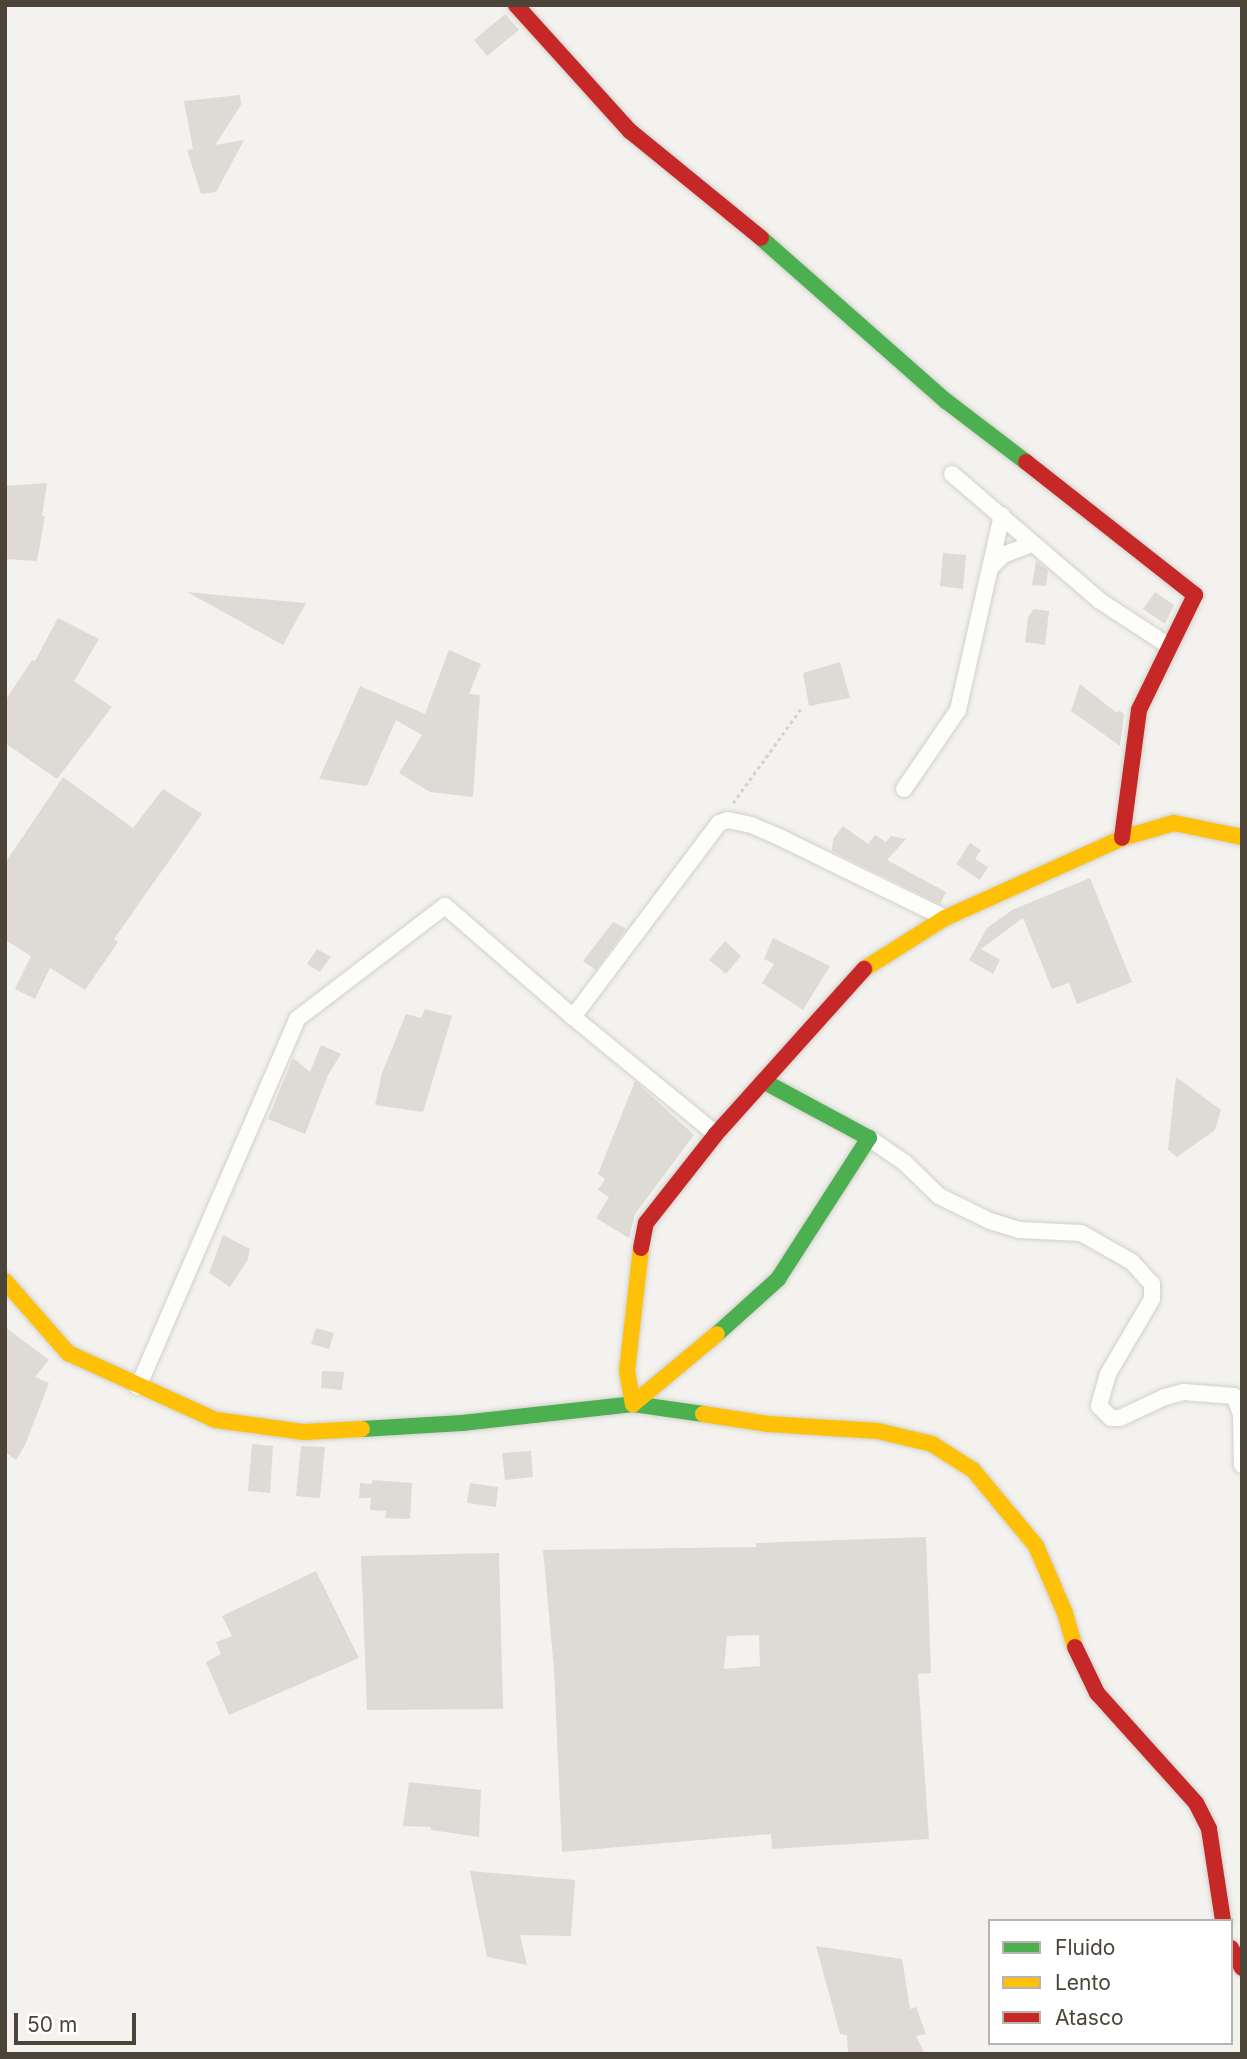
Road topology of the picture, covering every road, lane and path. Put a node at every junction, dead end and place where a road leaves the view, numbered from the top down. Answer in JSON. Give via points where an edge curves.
{"nodes":[{"id":1,"x":516,"y":5,"type":"edge"},
{"id":2,"x":952,"y":474,"type":"dead end"},
{"id":3,"x":1002,"y":515,"type":"junction"},
{"id":4,"x":1032,"y":544,"type":"junction"},
{"id":5,"x":990,"y":568,"type":"junction"},
{"id":6,"x":1169,"y":646,"type":"junction"},
{"id":7,"x":802,"y":707,"type":"dead end"},
{"id":8,"x":904,"y":789,"type":"dead end"},
{"id":9,"x":719,"y":823,"type":"junction"},
{"id":10,"x":1242,"y":837,"type":"edge"},
{"id":11,"x":1122,"y":838,"type":"junction"},
{"id":12,"x":945,"y":918,"type":"junction"},
{"id":13,"x":573,"y":1017,"type":"junction"},
{"id":14,"x":763,"y":1082,"type":"junction"},
{"id":15,"x":716,"y":1134,"type":"junction"},
{"id":16,"x":869,"y":1138,"type":"junction"},
{"id":17,"x":5,"y":1281,"type":"edge"},
{"id":18,"x":138,"y":1387,"type":"junction"},
{"id":19,"x":634,"y":1404,"type":"junction"},
{"id":20,"x":1242,"y":1465,"type":"edge"},
{"id":21,"x":1223,"y":1919,"type":"edge"},
{"id":22,"x":1233,"y":1952,"type":"edge"},
{"id":23,"x":1242,"y":1968,"type":"edge"}],
"edges":[{"from":1,"to":6,"type":"street","via":[[631,131],[777,251],[946,401],[1195,595]]},
{"from":2,"to":3,"type":"street"},
{"from":3,"to":4,"type":"street"},
{"from":3,"to":5,"type":"street"},
{"from":4,"to":5,"type":"street","via":[[1003,555]]},
{"from":4,"to":6,"type":"street","via":[[1100,601]]},
{"from":5,"to":8,"type":"street","via":[[958,710]]},
{"from":6,"to":11,"type":"street","via":[[1139,710]]},
{"from":7,"to":9,"type":"path"},
{"from":9,"to":12,"type":"street","via":[[736,820],[751,825]]},
{"from":9,"to":13,"type":"street"},
{"from":10,"to":11,"type":"street","via":[[1174,823]]},
{"from":11,"to":12,"type":"street"},
{"from":12,"to":14,"type":"street","via":[[854,977]]},
{"from":13,"to":15,"type":"street"},
{"from":13,"to":18,"type":"street","via":[[444,906],[297,1019]]},
{"from":14,"to":15,"type":"street"},
{"from":14,"to":16,"type":"street"},
{"from":15,"to":19,"type":"street","via":[[646,1223],[627,1371]]},
{"from":16,"to":19,"type":"street","via":[[778,1279]]},
{"from":16,"to":20,"type":"street","via":[[905,1163],[939,1196],[990,1221],[1020,1230],[1081,1233],[1132,1262],[1152,1284],[1152,1300],[1108,1374],[1099,1406],[1111,1418],[1120,1418],[1184,1392],[1234,1396],[1241,1414]]},
{"from":17,"to":18,"type":"street","via":[[68,1353]]},
{"from":18,"to":19,"type":"street","via":[[216,1420],[304,1432],[462,1423]]},
{"from":19,"to":21,"type":"street","via":[[768,1424],[878,1431],[932,1444],[973,1470],[1036,1546],[1097,1693],[1196,1803],[1209,1829]]},
{"from":22,"to":23,"type":"street"}]}
